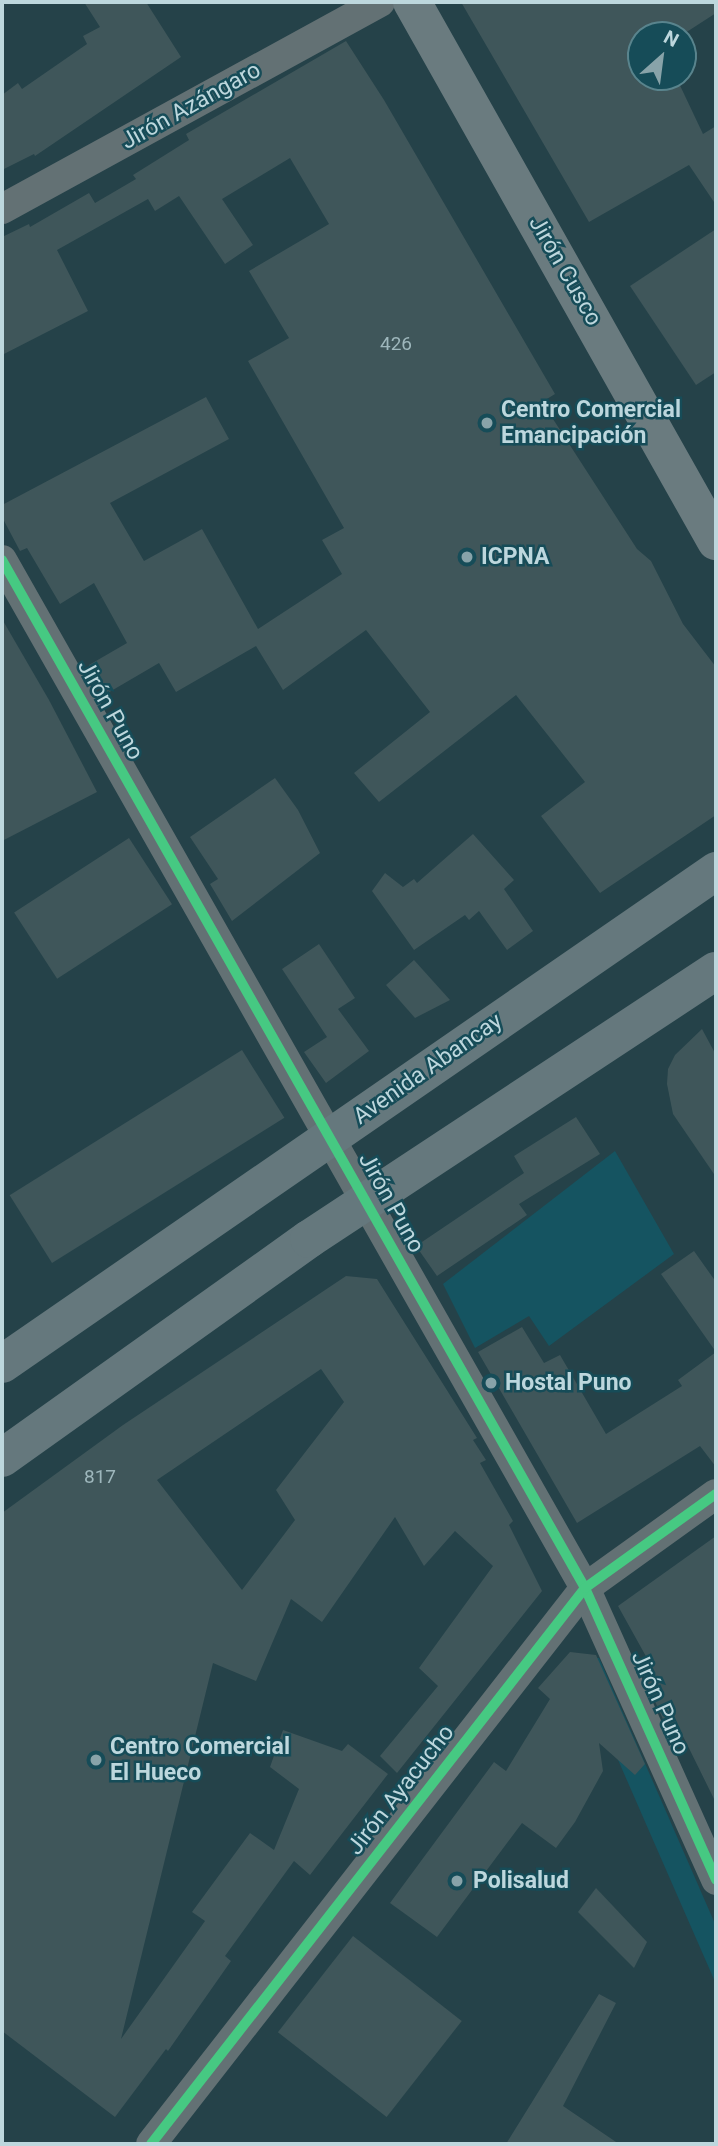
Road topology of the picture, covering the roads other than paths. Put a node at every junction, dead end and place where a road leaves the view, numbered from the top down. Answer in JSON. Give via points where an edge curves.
{"nodes":[{"id":1,"x":380,"y":2,"type":"edge"},
{"id":2,"x":412,"y":2,"type":"edge"},
{"id":3,"x":2,"y":209,"type":"edge"},
{"id":4,"x":716,"y":541,"type":"edge"},
{"id":5,"x":2,"y":560,"type":"edge"},
{"id":6,"x":716,"y":871,"type":"edge"},
{"id":7,"x":716,"y":971,"type":"edge"},
{"id":8,"x":331,"y":1137,"type":"junction"},
{"id":9,"x":366,"y":1203,"type":"junction"},
{"id":10,"x":2,"y":1364,"type":"edge"},
{"id":11,"x":2,"y":1458,"type":"edge"},
{"id":12,"x":716,"y":1494,"type":"edge"},
{"id":13,"x":585,"y":1588,"type":"junction"},
{"id":14,"x":716,"y":1880,"type":"edge"},
{"id":15,"x":151,"y":2144,"type":"edge"}],
"edges":[{"from":1,"to":3,"type":"street","name":"Jirón Azángaro"},
{"from":2,"to":4,"type":"street","name":"Jirón Cusco"},
{"from":5,"to":8,"type":"street","name":"Jirón Puno"},
{"from":6,"to":8,"type":"main road","name":"Avenida Abancay"},
{"from":7,"to":9,"type":"main road"},
{"from":8,"to":9,"type":"street","name":"Jirón Puno"},
{"from":8,"to":10,"type":"main road","name":"Avenida Abancay"},
{"from":9,"to":11,"type":"main road"},
{"from":9,"to":13,"type":"street","name":"Jirón Puno"},
{"from":12,"to":13,"type":"street","name":"Jirón Ayacucho"},
{"from":13,"to":14,"type":"street","name":"Jirón Puno"},
{"from":13,"to":15,"type":"street","name":"Jirón Ayacucho"}]}
